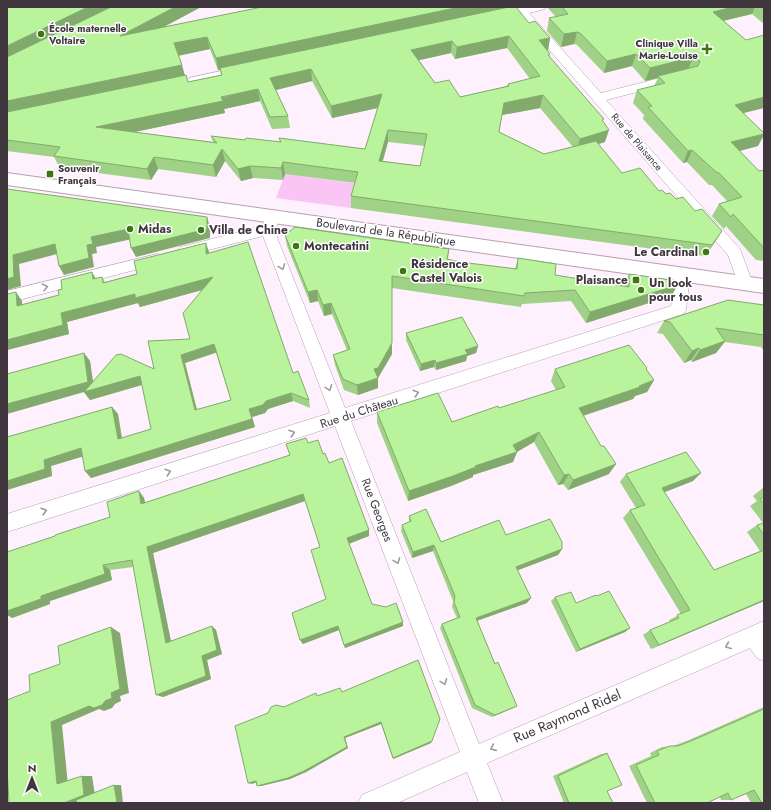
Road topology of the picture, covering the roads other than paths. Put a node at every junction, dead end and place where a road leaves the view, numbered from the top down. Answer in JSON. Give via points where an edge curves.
{"nodes":[{"id":1,"x":541,"y":7,"type":"edge"},
{"id":2,"x":520,"y":9,"type":"edge"},
{"id":3,"x":486,"y":19,"type":"edge"},
{"id":4,"x":254,"y":68,"type":"edge"},
{"id":5,"x":688,"y":75,"type":"edge"},
{"id":6,"x":185,"y":82,"type":"edge"},
{"id":7,"x":598,"y":98,"type":"junction"},
{"id":8,"x":7,"y":179,"type":"edge"},
{"id":9,"x":271,"y":223,"type":"junction"},
{"id":10,"x":683,"y":275,"type":"junction"},
{"id":11,"x":746,"y":284,"type":"junction"},
{"id":12,"x":764,"y":286,"type":"edge"},
{"id":13,"x":7,"y":297,"type":"edge"},
{"id":14,"x":341,"y":418,"type":"junction"},
{"id":15,"x":7,"y":523,"type":"edge"},
{"id":16,"x":761,"y":639,"type":"edge"},
{"id":17,"x":473,"y":757,"type":"junction"},
{"id":18,"x":370,"y":803,"type":"edge"},
{"id":19,"x":491,"y":803,"type":"edge"}],
"edges":[{"from":1,"to":2,"type":"street"},
{"from":2,"to":3,"type":"street"},
{"from":2,"to":7,"type":"street","name":"Rue de Plaisance"},
{"from":4,"to":6,"type":"street"},
{"from":5,"to":7,"type":"street"},
{"from":7,"to":11,"type":"street","name":"Rue de Plaisance","via":[[735,253]]},
{"from":8,"to":9,"type":"main road","name":"Boulevard de la République"},
{"from":9,"to":10,"type":"main road","name":"Boulevard de la République"},
{"from":13,"to":9,"type":"street","one_way":true,"via":[[171,255]]},
{"from":9,"to":14,"type":"street","name":"Rue Georges","one_way":true},
{"from":10,"to":11,"type":"main road","name":"Boulevard de la République"},
{"from":14,"to":10,"type":"street","name":"Rue du Château","one_way":true,"via":[[678,310]]},
{"from":11,"to":12,"type":"main road","name":"Boulevard de la République"},
{"from":15,"to":14,"type":"street","name":"Rue du Château","one_way":true},
{"from":14,"to":17,"type":"street","name":"Rue Georges","one_way":true},
{"from":16,"to":17,"type":"street","name":"Rue Raymond Ridel","one_way":true},
{"from":17,"to":18,"type":"street","name":"Rue Raymond Ridel"},
{"from":17,"to":19,"type":"street","name":"Rue Georges"}]}
